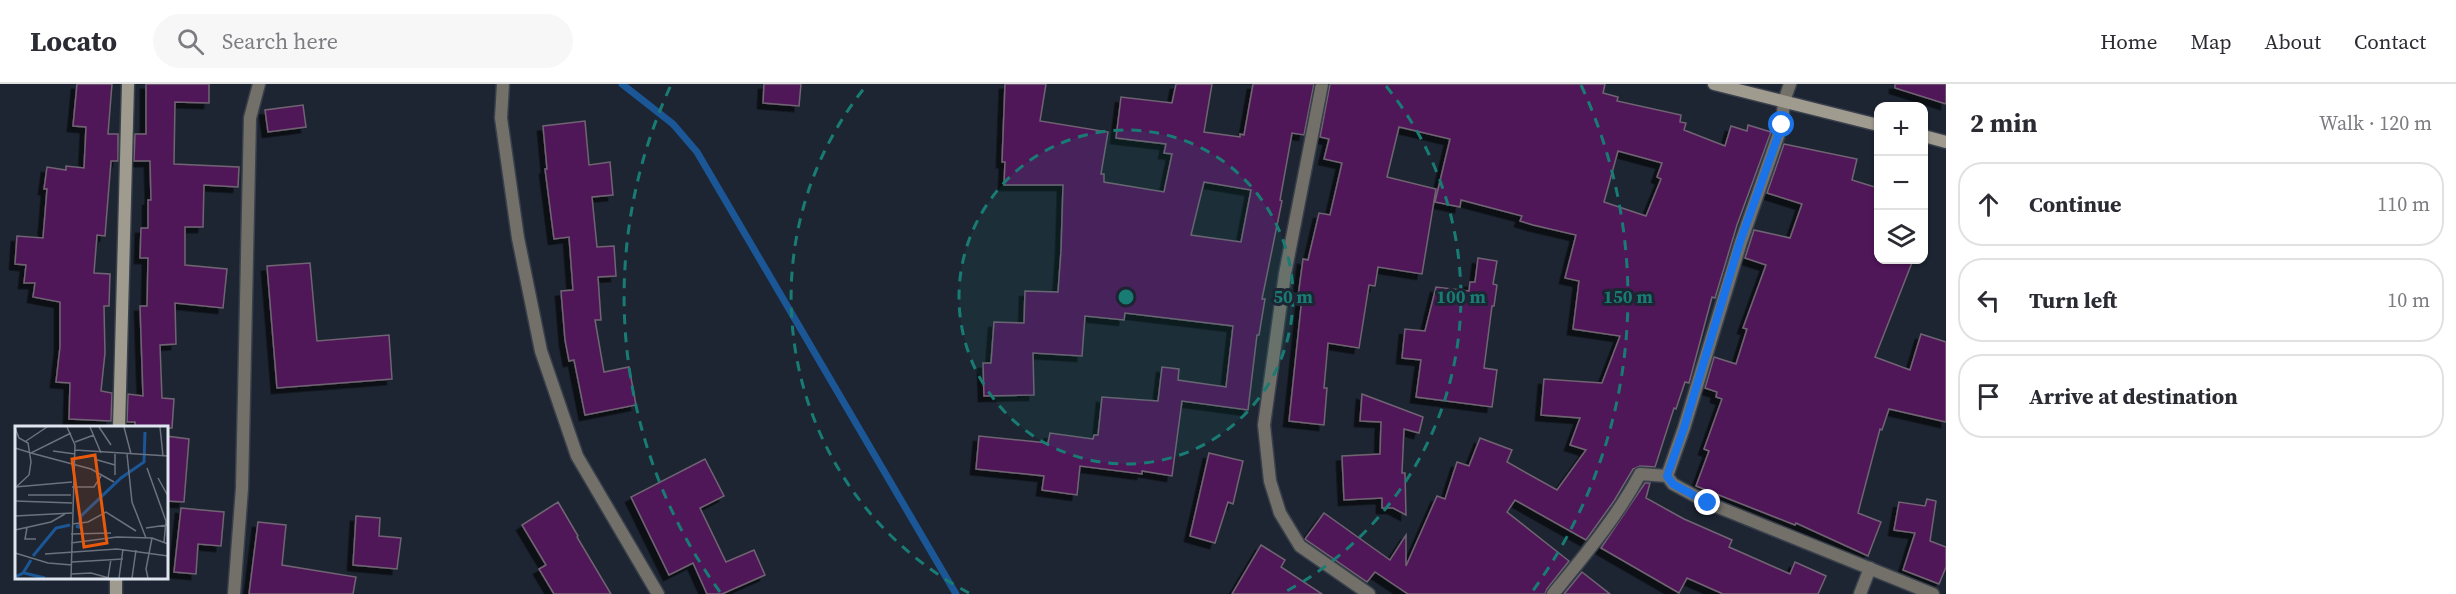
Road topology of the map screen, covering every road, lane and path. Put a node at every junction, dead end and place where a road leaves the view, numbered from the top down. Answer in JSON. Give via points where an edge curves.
{"nodes":[{"id":1,"x":128,"y":84,"type":"edge"},
{"id":2,"x":259,"y":84,"type":"edge"},
{"id":3,"x":503,"y":84,"type":"edge"},
{"id":4,"x":1322,"y":84,"type":"edge"},
{"id":5,"x":1714,"y":84,"type":"edge"},
{"id":6,"x":1790,"y":84,"type":"edge"},
{"id":7,"x":1784,"y":100,"type":"junction"},
{"id":8,"x":1874,"y":124,"type":"edge"},
{"id":9,"x":1928,"y":137,"type":"edge"},
{"id":10,"x":1946,"y":142,"type":"edge"},
{"id":11,"x":119,"y":426,"type":"edge"},
{"id":12,"x":1667,"y":476,"type":"junction"},
{"id":13,"x":1870,"y":568,"type":"junction"},
{"id":14,"x":234,"y":594,"type":"edge"},
{"id":15,"x":658,"y":594,"type":"edge"},
{"id":16,"x":1369,"y":594,"type":"edge"},
{"id":17,"x":1553,"y":594,"type":"edge"},
{"id":18,"x":1860,"y":594,"type":"edge"},
{"id":19,"x":1933,"y":594,"type":"edge"}],
"edges":[{"from":1,"to":11,"type":"street"},
{"from":2,"to":14,"type":"street","via":[[250,118],[242,488]]},
{"from":3,"to":15,"type":"street","via":[[501,118],[518,238],[541,351],[577,456]]},
{"from":4,"to":16,"type":"street","via":[[1285,274],[1264,425],[1270,481],[1280,513],[1300,546]]},
{"from":5,"to":7,"type":"street"},
{"from":6,"to":7,"type":"street"},
{"from":7,"to":8,"type":"street"},
{"from":7,"to":12,"type":"street","via":[[1782,125],[1740,242]]},
{"from":9,"to":10,"type":"street"},
{"from":12,"to":13,"type":"street","via":[[1673,484],[1708,503]]},
{"from":12,"to":17,"type":"street","via":[[1640,474],[1585,555]]},
{"from":13,"to":18,"type":"street"},
{"from":13,"to":19,"type":"street"}]}
